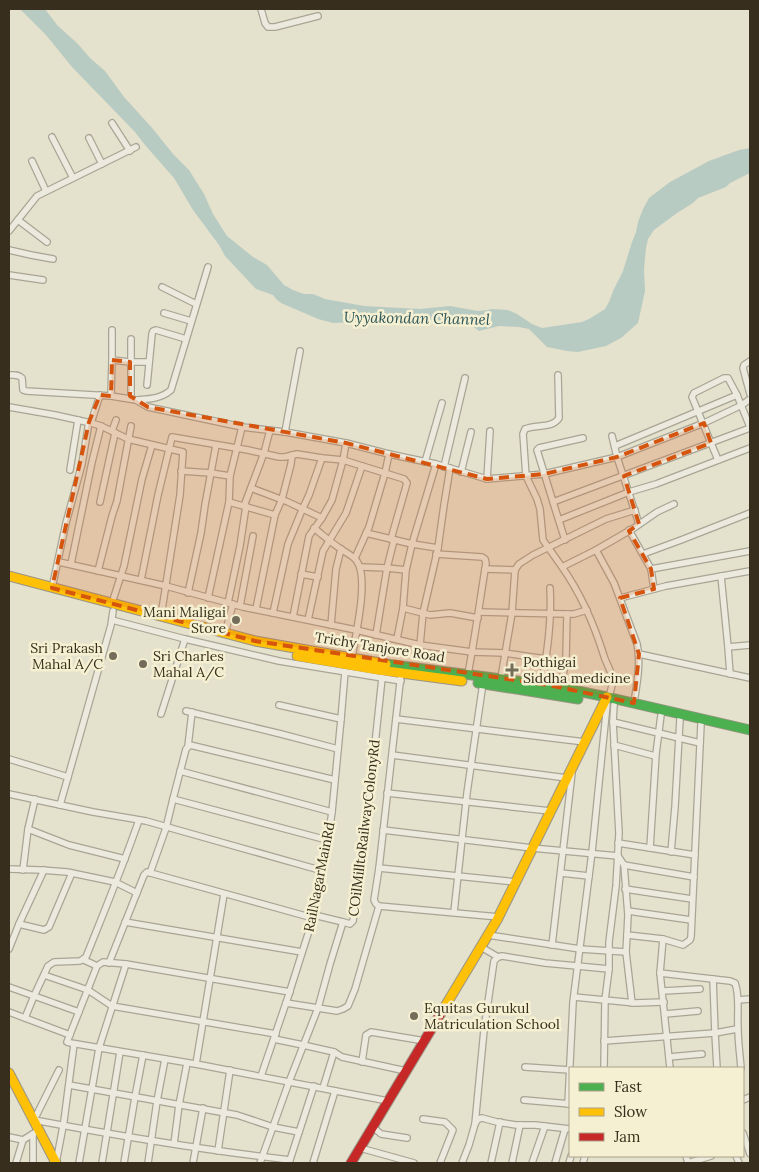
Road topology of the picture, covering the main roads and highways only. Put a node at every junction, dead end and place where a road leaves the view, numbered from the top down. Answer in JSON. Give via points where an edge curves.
{"nodes":[{"id":1,"x":9,"y":576,"type":"edge"},
{"id":2,"x":9,"y":584,"type":"edge"},
{"id":3,"x":112,"y":611,"type":"junction"},
{"id":4,"x":608,"y":701,"type":"junction"},
{"id":5,"x":750,"y":730,"type":"edge"},
{"id":6,"x":750,"y":738,"type":"edge"},
{"id":7,"x":9,"y":1073,"type":"edge"},
{"id":8,"x":13,"y":1088,"type":"edge"},
{"id":9,"x":56,"y":1163,"type":"edge"},
{"id":10,"x":351,"y":1163,"type":"edge"}],
"edges":[{"from":1,"to":3,"type":"main road","name":"Trichy Tanjore Road"},
{"from":2,"to":3,"type":"main road","name":"Trichy Tanjore Road"},
{"from":3,"to":4,"type":"main road","name":"Trichy Tanjore Road","via":[[161,616],[255,641],[352,658],[542,684]]},
{"from":3,"to":4,"type":"main road","name":"Trichy Tanjore Road","via":[[254,648],[401,678],[483,684]]},
{"from":4,"to":5,"type":"main road","name":"Trichy Tanjore Road","via":[[634,703]]},
{"from":4,"to":6,"type":"main road","name":"Trichy Tanjore Road"},
{"from":4,"to":10,"type":"main road","via":[[488,935]]},
{"from":7,"to":8,"type":"main road"},
{"from":8,"to":9,"type":"main road"}]}
